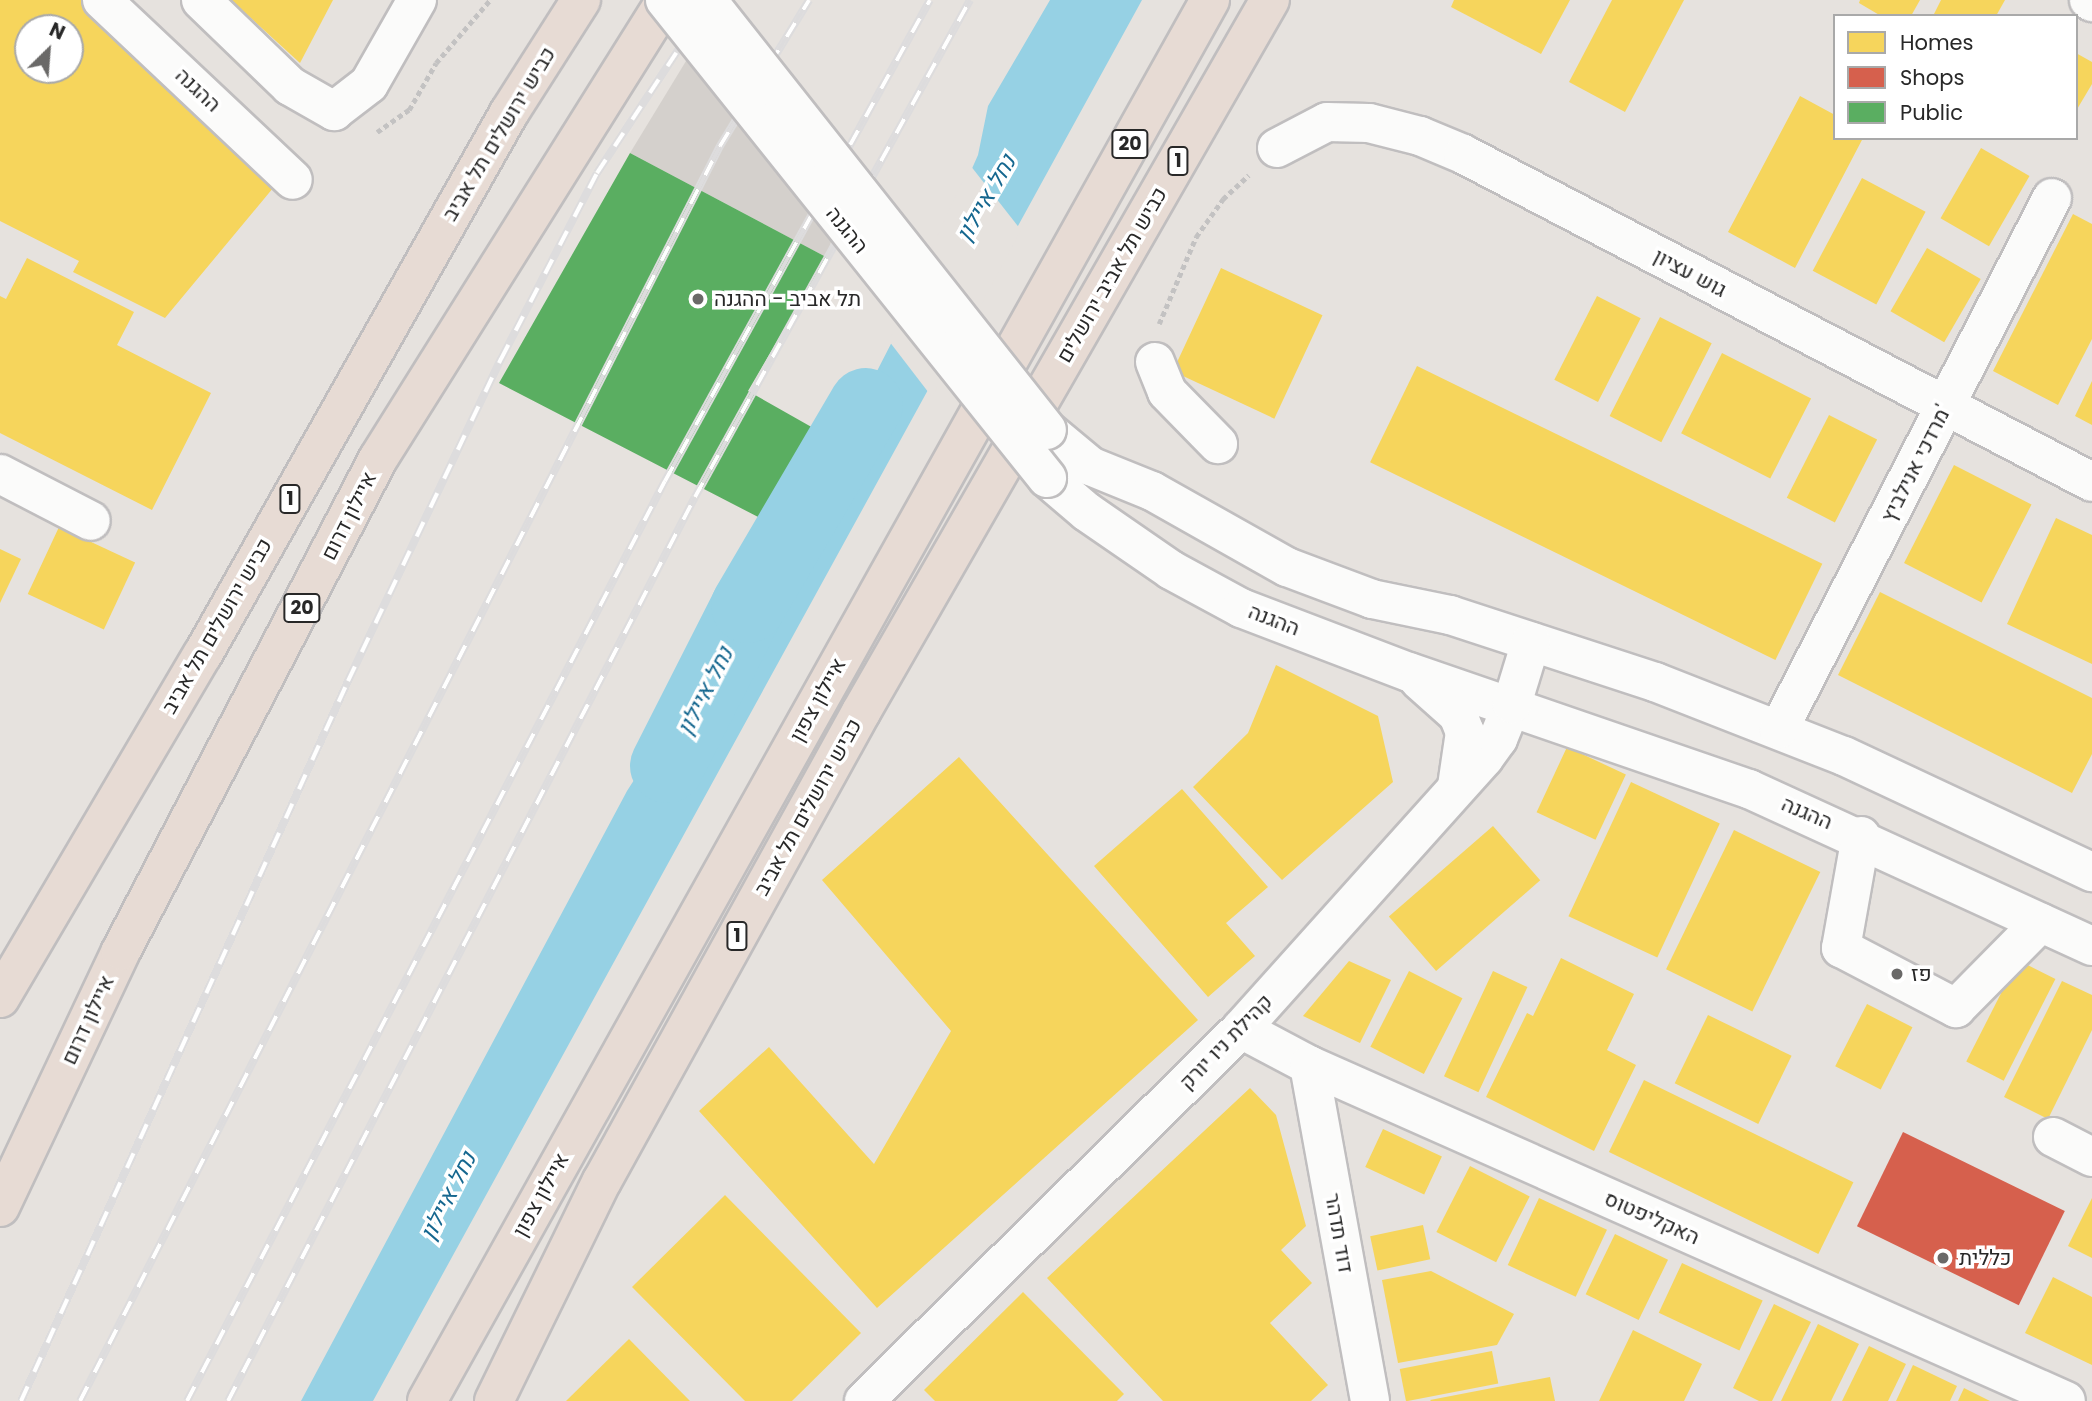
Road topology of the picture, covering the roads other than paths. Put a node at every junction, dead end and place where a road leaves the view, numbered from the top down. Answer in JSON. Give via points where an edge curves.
{"nodes":[{"id":1,"x":102,"y":0,"type":"edge"},
{"id":2,"x":201,"y":0,"type":"edge"},
{"id":3,"x":417,"y":0,"type":"edge"},
{"id":4,"x":580,"y":0,"type":"edge"},
{"id":5,"x":666,"y":0,"type":"edge"},
{"id":6,"x":708,"y":0,"type":"edge"},
{"id":7,"x":1210,"y":0,"type":"edge"},
{"id":8,"x":1270,"y":0,"type":"edge"},
{"id":9,"x":1278,"y":148,"type":"road end"},
{"id":10,"x":293,"y":180,"type":"dead end"},
{"id":11,"x":2052,"y":198,"type":"dead end"},
{"id":12,"x":1156,"y":362,"type":"road end"},
{"id":13,"x":1945,"y":407,"type":"junction"},
{"id":14,"x":1218,"y":444,"type":"dead end"},
{"id":15,"x":0,"y":474,"type":"edge"},
{"id":16,"x":995,"y":478,"type":"joint"},
{"id":17,"x":2092,"y":482,"type":"edge"},
{"id":18,"x":91,"y":521,"type":"dead end"},
{"id":19,"x":1531,"y":642,"type":"junction"},
{"id":20,"x":1409,"y":672,"type":"junction"},
{"id":21,"x":1512,"y":704,"type":"junction"},
{"id":22,"x":1779,"y":729,"type":"junction"},
{"id":23,"x":1457,"y":786,"type":"junction"},
{"id":24,"x":1861,"y":836,"type":"junction"},
{"id":25,"x":2092,"y":872,"type":"edge"},
{"id":26,"x":2040,"y":923,"type":"junction"},
{"id":27,"x":2092,"y":947,"type":"edge"},
{"id":28,"x":0,"y":998,"type":"edge"},
{"id":29,"x":1241,"y":1029,"type":"junction"},
{"id":30,"x":1309,"y":1065,"type":"junction"},
{"id":31,"x":2053,"y":1137,"type":"dead end"},
{"id":32,"x":2092,"y":1157,"type":"edge"},
{"id":33,"x":0,"y":1207,"type":"edge"},
{"id":34,"x":427,"y":1401,"type":"edge"},
{"id":35,"x":494,"y":1401,"type":"edge"},
{"id":36,"x":864,"y":1401,"type":"edge"},
{"id":37,"x":1370,"y":1401,"type":"edge"},
{"id":38,"x":2066,"y":1401,"type":"edge"}],
"edges":[{"from":1,"to":10,"type":"street","name":"ההגנה"},
{"from":2,"to":3,"type":"street","via":[[290,86],[334,111],[369,84]]},
{"from":4,"to":28,"type":"highway","name":"כביש ירושלים תל אביב","number":"1","via":[[509,113],[203,654]]},
{"from":5,"to":20,"type":"street","name":"ההגנה","bridge":true,"via":[[1047,478],[1087,512],[1182,577],[1241,608]]},
{"from":5,"to":33,"type":"highway","name":"איילון דרום","number":"20","via":[[378,459],[121,951]]},
{"from":6,"to":19,"type":"street","name":"ההגנה","bridge":true,"via":[[1047,430],[1090,466],[1152,491],[1287,567],[1372,599],[1451,615]]},
{"from":7,"to":34,"type":"highway","name":"איילון צפון","number":"20"},
{"from":8,"to":16,"type":"highway","name":"כביש תל אביב ירושלים","number":"1"},
{"from":9,"to":13,"type":"street","name":"גוש עציון","via":[[1327,122],[1368,123],[1420,136],[1463,154]]},
{"from":11,"to":13,"type":"street","name":"מרדכי אנילביץ'"},
{"from":12,"to":14,"type":"street","via":[[1167,392]]},
{"from":13,"to":17,"type":"street","name":"גוש עציון"},
{"from":13,"to":22,"type":"street","name":"מרדכי אנילביץ'"},
{"from":15,"to":18,"type":"street"},
{"from":16,"to":35,"type":"highway","name":"כביש ירושלים תל אביב","number":"1","via":[[602,1181]]},
{"from":19,"to":21,"type":"street","name":"קהילת ניו יורק"},
{"from":19,"to":22,"type":"street","name":"ההגנה","via":[[1656,682]]},
{"from":20,"to":21,"type":"street","name":"ההגנה"},
{"from":20,"to":23,"type":"street","via":[[1441,696],[1465,732]]},
{"from":21,"to":23,"type":"street","name":"קהילת ניו יורק","via":[[1497,739]]},
{"from":21,"to":24,"type":"street","name":"ההגנה","via":[[1749,789]]},
{"from":22,"to":25,"type":"street","name":"ההגנה"},
{"from":23,"to":29,"type":"street","name":"קהילת ניו יורק"},
{"from":24,"to":26,"type":"street","name":"ההגנה"},
{"from":24,"to":26,"type":"street","via":[[1841,948],[1956,1008]]},
{"from":26,"to":27,"type":"street","name":"ההגנה"},
{"from":29,"to":30,"type":"street","name":"האקליפטוס"},
{"from":29,"to":36,"type":"street","name":"קהילת ניו יורק"},
{"from":30,"to":37,"type":"street","name":"דוד תדהר"},
{"from":30,"to":38,"type":"street","name":"האקליפטוס"},
{"from":31,"to":32,"type":"street"}]}
